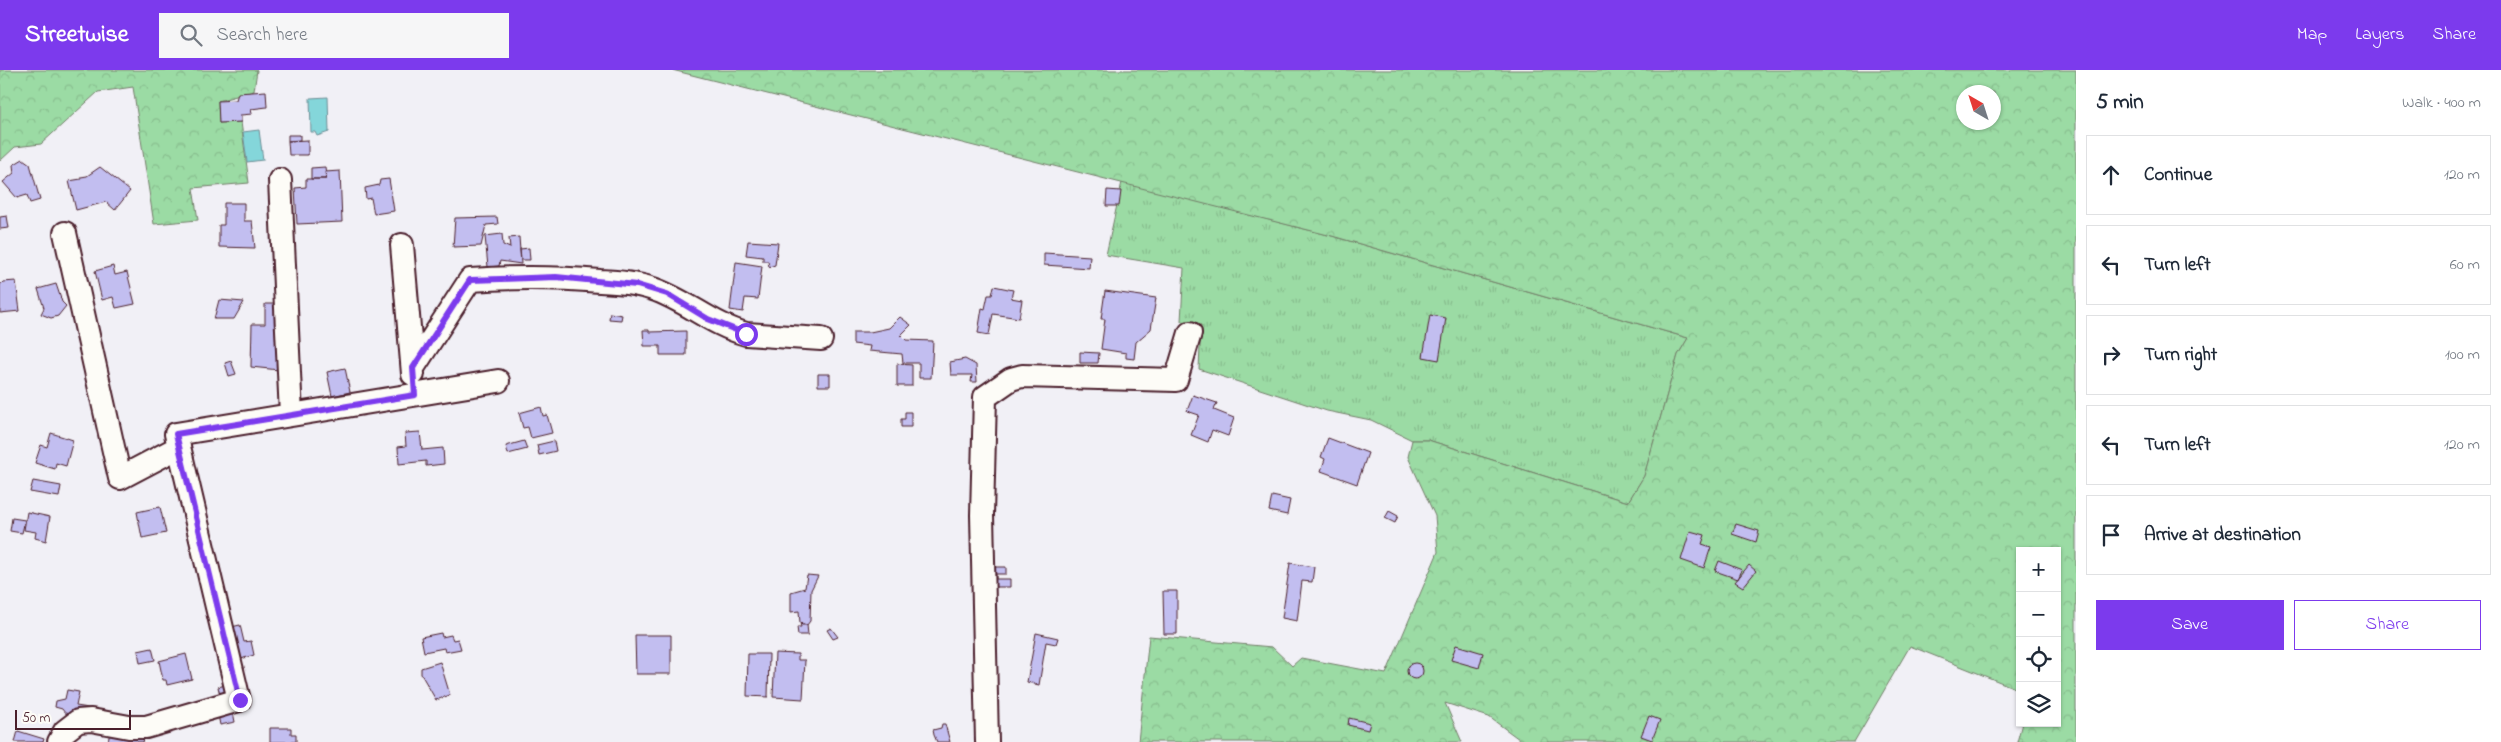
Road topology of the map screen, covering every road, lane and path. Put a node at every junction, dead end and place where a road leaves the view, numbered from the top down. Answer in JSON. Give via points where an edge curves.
{"nodes":[{"id":1,"x":280,"y":180,"type":"dead end"},
{"id":2,"x":65,"y":233,"type":"dead end"},
{"id":3,"x":402,"y":245,"type":"dead end"},
{"id":4,"x":1190,"y":333,"type":"dead end"},
{"id":5,"x":821,"y":339,"type":"dead end"},
{"id":6,"x":413,"y":368,"type":"junction"},
{"id":7,"x":498,"y":381,"type":"dead end"},
{"id":8,"x":415,"y":395,"type":"junction"},
{"id":9,"x":291,"y":415,"type":"junction"},
{"id":10,"x":179,"y":447,"type":"junction"},
{"id":11,"x":59,"y":742,"type":"edge"},
{"id":12,"x":988,"y":742,"type":"edge"}],
"edges":[{"from":1,"to":9,"type":"street"},
{"from":2,"to":10,"type":"street","via":[[120,478]]},
{"from":3,"to":6,"type":"street"},
{"from":4,"to":12,"type":"street","via":[[1176,380],[1022,376],[1010,379],[985,397],[982,515]]},
{"from":5,"to":6,"type":"street","via":[[734,331],[667,294],[637,285],[556,277],[470,280]]},
{"from":6,"to":8,"type":"street"},
{"from":7,"to":8,"type":"street"},
{"from":8,"to":9,"type":"street"},
{"from":9,"to":10,"type":"street","via":[[176,434]]},
{"from":10,"to":11,"type":"street","via":[[240,700],[146,727],[78,721],[65,731]]}]}
